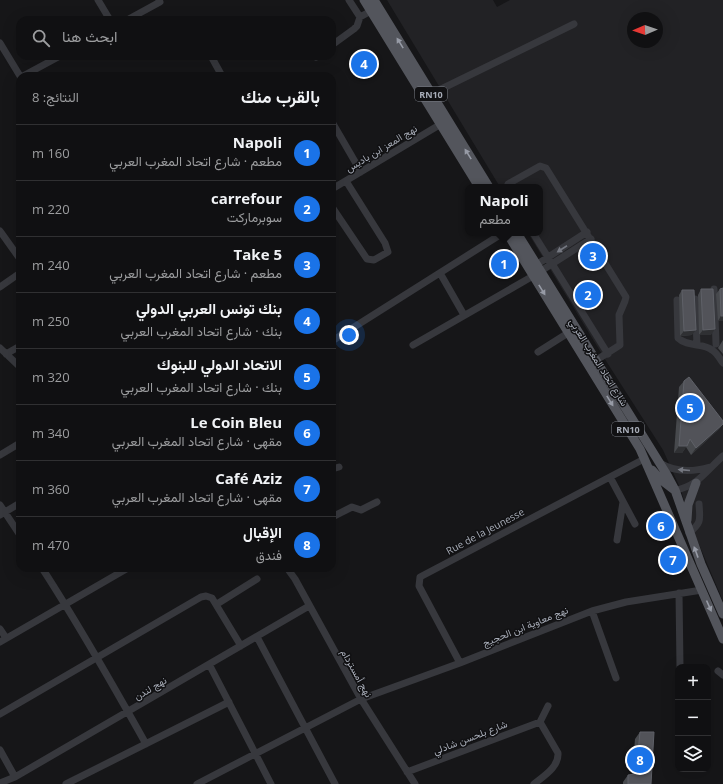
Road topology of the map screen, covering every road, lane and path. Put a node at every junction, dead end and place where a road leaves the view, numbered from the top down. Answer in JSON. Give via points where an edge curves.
{"nodes":[{"id":1,"x":98,"y":0,"type":"edge"},
{"id":2,"x":159,"y":0,"type":"edge"},
{"id":3,"x":349,"y":0,"type":"edge"},
{"id":4,"x":364,"y":0,"type":"edge"},
{"id":5,"x":374,"y":0,"type":"edge"},
{"id":6,"x":371,"y":10,"type":"junction"},
{"id":7,"x":108,"y":16,"type":"edge"},
{"id":8,"x":134,"y":16,"type":"edge"},
{"id":9,"x":360,"y":17,"type":"junction"},
{"id":10,"x":574,"y":24,"type":"dead end"},
{"id":11,"x":336,"y":42,"type":"edge"},
{"id":12,"x":0,"y":43,"type":"edge"},
{"id":13,"x":52,"y":60,"type":"edge"},
{"id":14,"x":213,"y":60,"type":"edge"},
{"id":15,"x":18,"y":72,"type":"edge"},
{"id":16,"x":29,"y":72,"type":"edge"},
{"id":17,"x":218,"y":72,"type":"edge"},
{"id":18,"x":428,"y":96,"type":"junction"},
{"id":19,"x":440,"y":124,"type":"junction"},
{"id":20,"x":336,"y":129,"type":"edge"},
{"id":21,"x":361,"y":172,"type":"junction"},
{"id":22,"x":346,"y":181,"type":"junction"},
{"id":23,"x":477,"y":184,"type":"edge"},
{"id":24,"x":487,"y":184,"type":"edge"},
{"id":25,"x":508,"y":184,"type":"edge"},
{"id":26,"x":336,"y":187,"type":"edge"},
{"id":27,"x":336,"y":213,"type":"edge"},
{"id":28,"x":0,"y":231,"type":"edge"},
{"id":29,"x":587,"y":232,"type":"junction"},
{"id":30,"x":498,"y":236,"type":"edge"},
{"id":31,"x":509,"y":236,"type":"edge"},
{"id":32,"x":519,"y":236,"type":"edge"},
{"id":33,"x":535,"y":236,"type":"edge"},
{"id":34,"x":591,"y":239,"type":"junction"},
{"id":35,"x":16,"y":253,"type":"edge"},
{"id":36,"x":548,"y":257,"type":"junction"},
{"id":37,"x":552,"y":264,"type":"junction"},
{"id":38,"x":537,"y":271,"type":"junction"},
{"id":39,"x":440,"y":273,"type":"junction"},
{"id":40,"x":16,"y":276,"type":"edge"},
{"id":41,"x":0,"y":288,"type":"edge"},
{"id":42,"x":714,"y":289,"type":"edge"},
{"id":43,"x":694,"y":294,"type":"edge"},
{"id":44,"x":677,"y":300,"type":"dead end"},
{"id":45,"x":464,"y":315,"type":"junction"},
{"id":46,"x":568,"y":333,"type":"junction"},
{"id":47,"x":336,"y":338,"type":"edge"},
{"id":48,"x":723,"y":339,"type":"edge"},
{"id":49,"x":412,"y":345,"type":"dead end"},
{"id":50,"x":697,"y":345,"type":"junction"},
{"id":51,"x":714,"y":346,"type":"junction"},
{"id":52,"x":0,"y":348,"type":"edge"},
{"id":53,"x":16,"y":348,"type":"edge"},
{"id":54,"x":538,"y":352,"type":"dead end"},
{"id":55,"x":6,"y":354,"type":"junction"},
{"id":56,"x":608,"y":354,"type":"junction"},
{"id":57,"x":596,"y":361,"type":"junction"},
{"id":58,"x":16,"y":363,"type":"edge"},
{"id":59,"x":723,"y":363,"type":"edge"},
{"id":60,"x":16,"y":445,"type":"edge"},
{"id":61,"x":0,"y":455,"type":"edge"},
{"id":62,"x":723,"y":456,"type":"edge"},
{"id":63,"x":644,"y":458,"type":"junction"},
{"id":64,"x":660,"y":463,"type":"junction"},
{"id":65,"x":710,"y":467,"type":"junction"},
{"id":66,"x":610,"y":477,"type":"junction"},
{"id":67,"x":696,"y":482,"type":"junction"},
{"id":68,"x":675,"y":490,"type":"junction"},
{"id":69,"x":377,"y":502,"type":"dead end"},
{"id":70,"x":623,"y":502,"type":"junction"},
{"id":71,"x":699,"y":504,"type":"dead end"},
{"id":72,"x":0,"y":505,"type":"edge"},
{"id":73,"x":16,"y":505,"type":"edge"},
{"id":74,"x":2,"y":513,"type":"edge"},
{"id":75,"x":336,"y":515,"type":"edge"},
{"id":76,"x":635,"y":524,"type":"dead end"},
{"id":77,"x":16,"y":530,"type":"edge"},
{"id":78,"x":689,"y":532,"type":"junction"},
{"id":79,"x":617,"y":540,"type":"dead end"},
{"id":80,"x":45,"y":572,"type":"edge"},
{"id":81,"x":118,"y":572,"type":"edge"},
{"id":82,"x":290,"y":572,"type":"edge"},
{"id":83,"x":257,"y":579,"type":"dead end"},
{"id":84,"x":702,"y":590,"type":"junction"},
{"id":85,"x":679,"y":593,"type":"junction"},
{"id":86,"x":66,"y":604,"type":"junction"},
{"id":87,"x":216,"y":604,"type":"junction"},
{"id":88,"x":309,"y":606,"type":"junction"},
{"id":89,"x":592,"y":611,"type":"junction"},
{"id":90,"x":723,"y":614,"type":"edge"},
{"id":91,"x":0,"y":629,"type":"edge"},
{"id":92,"x":257,"y":637,"type":"junction"},
{"id":93,"x":723,"y":639,"type":"edge"},
{"id":94,"x":3,"y":640,"type":"edge"},
{"id":95,"x":241,"y":646,"type":"junction"},
{"id":96,"x":98,"y":658,"type":"junction"},
{"id":97,"x":460,"y":663,"type":"junction"},
{"id":98,"x":209,"y":664,"type":"junction"},
{"id":99,"x":680,"y":664,"type":"edge"},
{"id":100,"x":616,"y":678,"type":"dead end"},
{"id":101,"x":360,"y":699,"type":"junction"},
{"id":102,"x":229,"y":702,"type":"junction"},
{"id":103,"x":548,"y":706,"type":"dead end"},
{"id":104,"x":128,"y":712,"type":"junction"},
{"id":105,"x":0,"y":714,"type":"edge"},
{"id":106,"x":540,"y":722,"type":"junction"},
{"id":107,"x":305,"y":729,"type":"junction"},
{"id":108,"x":146,"y":744,"type":"junction"},
{"id":109,"x":0,"y":750,"type":"edge"},
{"id":110,"x":255,"y":754,"type":"junction"},
{"id":111,"x":407,"y":772,"type":"junction"},
{"id":112,"x":15,"y":777,"type":"junction"},
{"id":113,"x":0,"y":783,"type":"edge"},
{"id":114,"x":70,"y":783,"type":"edge"},
{"id":115,"x":197,"y":784,"type":"edge"},
{"id":116,"x":271,"y":784,"type":"edge"},
{"id":117,"x":335,"y":784,"type":"edge"},
{"id":118,"x":415,"y":784,"type":"edge"},
{"id":119,"x":534,"y":784,"type":"edge"}],
"edges":[{"from":1,"to":7,"type":"street"},
{"from":2,"to":8,"type":"street","via":[[160,2]]},
{"from":3,"to":9,"type":"street"},
{"from":4,"to":6,"type":"main road","number":"RN10"},
{"from":18,"to":5,"type":"main road","number":"RN10","one_way":true},
{"from":6,"to":9,"type":"street"},
{"from":6,"to":18,"type":"main road","number":"RN10"},
{"from":9,"to":11,"type":"street","via":[[357,26]]},
{"from":10,"to":18,"type":"street"},
{"from":12,"to":15,"type":"street"},
{"from":13,"to":16,"type":"street"},
{"from":14,"to":17,"type":"street"},
{"from":18,"to":19,"type":"main road","number":"RN10"},
{"from":24,"to":18,"type":"main road","number":"RN10","one_way":true},
{"from":19,"to":21,"type":"street","name":"نهج المعز ابن باديس"},
{"from":19,"to":23,"type":"main road","number":"RN10"},
{"from":20,"to":21,"type":"street"},
{"from":21,"to":22,"type":"street","name":"نهج المعز ابن باديس"},
{"from":22,"to":26,"type":"street","name":"نهج المعز ابن باديس"},
{"from":22,"to":27,"type":"street","via":[[385,243],[388,252],[374,260],[368,259]]},
{"from":25,"to":29,"type":"street","via":[[543,166]]},
{"from":28,"to":35,"type":"street"},
{"from":29,"to":34,"type":"street"},
{"from":29,"to":36,"type":"street","one_way":true},
{"from":30,"to":39,"type":"street"},
{"from":31,"to":38,"type":"main road","name":"شارع اتحاد المغرب العربي","number":"RN10"},
{"from":32,"to":38,"type":"main road","name":"شارع اتحاد المغرب العربي","number":"RN10"},
{"from":33,"to":36,"type":"street"},
{"from":34,"to":37,"type":"street"},
{"from":34,"to":56,"type":"street","via":[[626,296],[620,315],[620,346]]},
{"from":36,"to":37,"type":"street"},
{"from":36,"to":38,"type":"street"},
{"from":37,"to":38,"type":"street"},
{"from":37,"to":56,"type":"street"},
{"from":38,"to":45,"type":"street"},
{"from":38,"to":46,"type":"main road","name":"شارع اتحاد المغرب العربي","number":"RN10","one_way":true},
{"from":38,"to":57,"type":"main road","name":"شارع اتحاد المغرب العربي","number":"RN10"},
{"from":39,"to":45,"type":"street"},
{"from":39,"to":47,"type":"street"},
{"from":40,"to":41,"type":"street"},
{"from":42,"to":51,"type":"street"},
{"from":43,"to":50,"type":"street"},
{"from":44,"to":50,"type":"street","via":[[678,338]]},
{"from":45,"to":49,"type":"street"},
{"from":46,"to":54,"type":"street"},
{"from":46,"to":63,"type":"main road","name":"شارع اتحاد المغرب العربي","number":"RN10","one_way":true},
{"from":48,"to":51,"type":"street"},
{"from":50,"to":51,"type":"street"},
{"from":51,"to":59,"type":"street"},
{"from":52,"to":55,"type":"street"},
{"from":53,"to":55,"type":"street"},
{"from":55,"to":58,"type":"street"},
{"from":56,"to":57,"type":"street"},
{"from":57,"to":64,"type":"main road","name":"شارع اتحاد المغرب العربي","number":"RN10"},
{"from":60,"to":61,"type":"street"},
{"from":62,"to":65,"type":"street"},
{"from":63,"to":66,"type":"street","name":"Rue de la Jeunesse"},
{"from":63,"to":68,"type":"main road","via":[[653,472]]},
{"from":63,"to":84,"type":"main road","name":"شارع اتحاد المغرب العربي","number":"RN10"},
{"from":65,"to":64,"type":"street","one_way":true,"via":[[686,471]]},
{"from":64,"to":68,"type":"main road","name":"شارع اتحاد المغرب العربي","number":"RN10"},
{"from":65,"to":67,"type":"street"},
{"from":66,"to":70,"type":"street"},
{"from":66,"to":97,"type":"street","name":"Rue de la Jeunesse","via":[[420,577],[419,586]]},
{"from":67,"to":68,"type":"street"},
{"from":67,"to":78,"type":"main road","via":[[688,505]]},
{"from":68,"to":78,"type":"main road","name":"شارع اتحاد المغرب العربي","number":"RN10"},
{"from":69,"to":75,"type":"street","via":[[361,510],[352,507]]},
{"from":70,"to":76,"type":"street"},
{"from":70,"to":79,"type":"street"},
{"from":71,"to":78,"type":"street","via":[[700,522]]},
{"from":72,"to":74,"type":"street"},
{"from":73,"to":74,"type":"street"},
{"from":74,"to":77,"type":"street"},
{"from":90,"to":78,"type":"main road","name":"شارع اتحاد المغرب العربي","number":"RN10","one_way":true,"via":[[700,564]]},
{"from":80,"to":86,"type":"street"},
{"from":81,"to":86,"type":"street"},
{"from":82,"to":88,"type":"street","name":"نهج أمستردام"},
{"from":83,"to":87,"type":"street"},
{"from":84,"to":85,"type":"street","name":"نهج معاوية ابن الحجيج"},
{"from":84,"to":93,"type":"main road","name":"شارع اتحاد المغرب العربي","number":"RN10","one_way":true},
{"from":85,"to":89,"type":"street","name":"نهج معاوية ابن الحجيج","via":[[620,603]]},
{"from":85,"to":99,"type":"street"},
{"from":86,"to":94,"type":"street"},
{"from":86,"to":96,"type":"street"},
{"from":87,"to":95,"type":"street"},
{"from":87,"to":96,"type":"street","via":[[212,598],[201,597]]},
{"from":88,"to":92,"type":"street","name":"نهج لندن"},
{"from":88,"to":101,"type":"street","name":"نهج أمستردام"},
{"from":89,"to":97,"type":"street","name":"نهج معاوية ابن الحجيج"},
{"from":89,"to":100,"type":"street"},
{"from":91,"to":94,"type":"street"},
{"from":92,"to":95,"type":"street","name":"نهج لندن"},
{"from":92,"to":107,"type":"street"},
{"from":95,"to":98,"type":"street","name":"نهج لندن"},
{"from":96,"to":104,"type":"street"},
{"from":96,"to":105,"type":"street"},
{"from":97,"to":101,"type":"street","name":"نهج معاوية ابن الحجيج"},
{"from":98,"to":102,"type":"street"},
{"from":98,"to":104,"type":"street","name":"نهج لندن"},
{"from":101,"to":107,"type":"street","name":"نهج معاوية ابن الحجيج"},
{"from":101,"to":111,"type":"street","name":"نهج أمستردام"},
{"from":102,"to":108,"type":"street"},
{"from":102,"to":110,"type":"street"},
{"from":103,"to":106,"type":"street"},
{"from":104,"to":108,"type":"street"},
{"from":104,"to":112,"type":"street","name":"نهج لندن"},
{"from":106,"to":111,"type":"street","name":"شارع بلحسن شادلي"},
{"from":106,"to":119,"type":"street","via":[[558,753],[558,758],[554,766]]},
{"from":107,"to":110,"type":"street","name":"نهج معاوية ابن الحجيج"},
{"from":107,"to":117,"type":"street"},
{"from":108,"to":114,"type":"street"},
{"from":109,"to":112,"type":"street"},
{"from":110,"to":115,"type":"street","name":"نهج معاوية ابن الحجيج"},
{"from":110,"to":116,"type":"street"},
{"from":111,"to":118,"type":"street","name":"نهج أمستردام"},
{"from":112,"to":113,"type":"street","name":"نهج لندن"}]}
